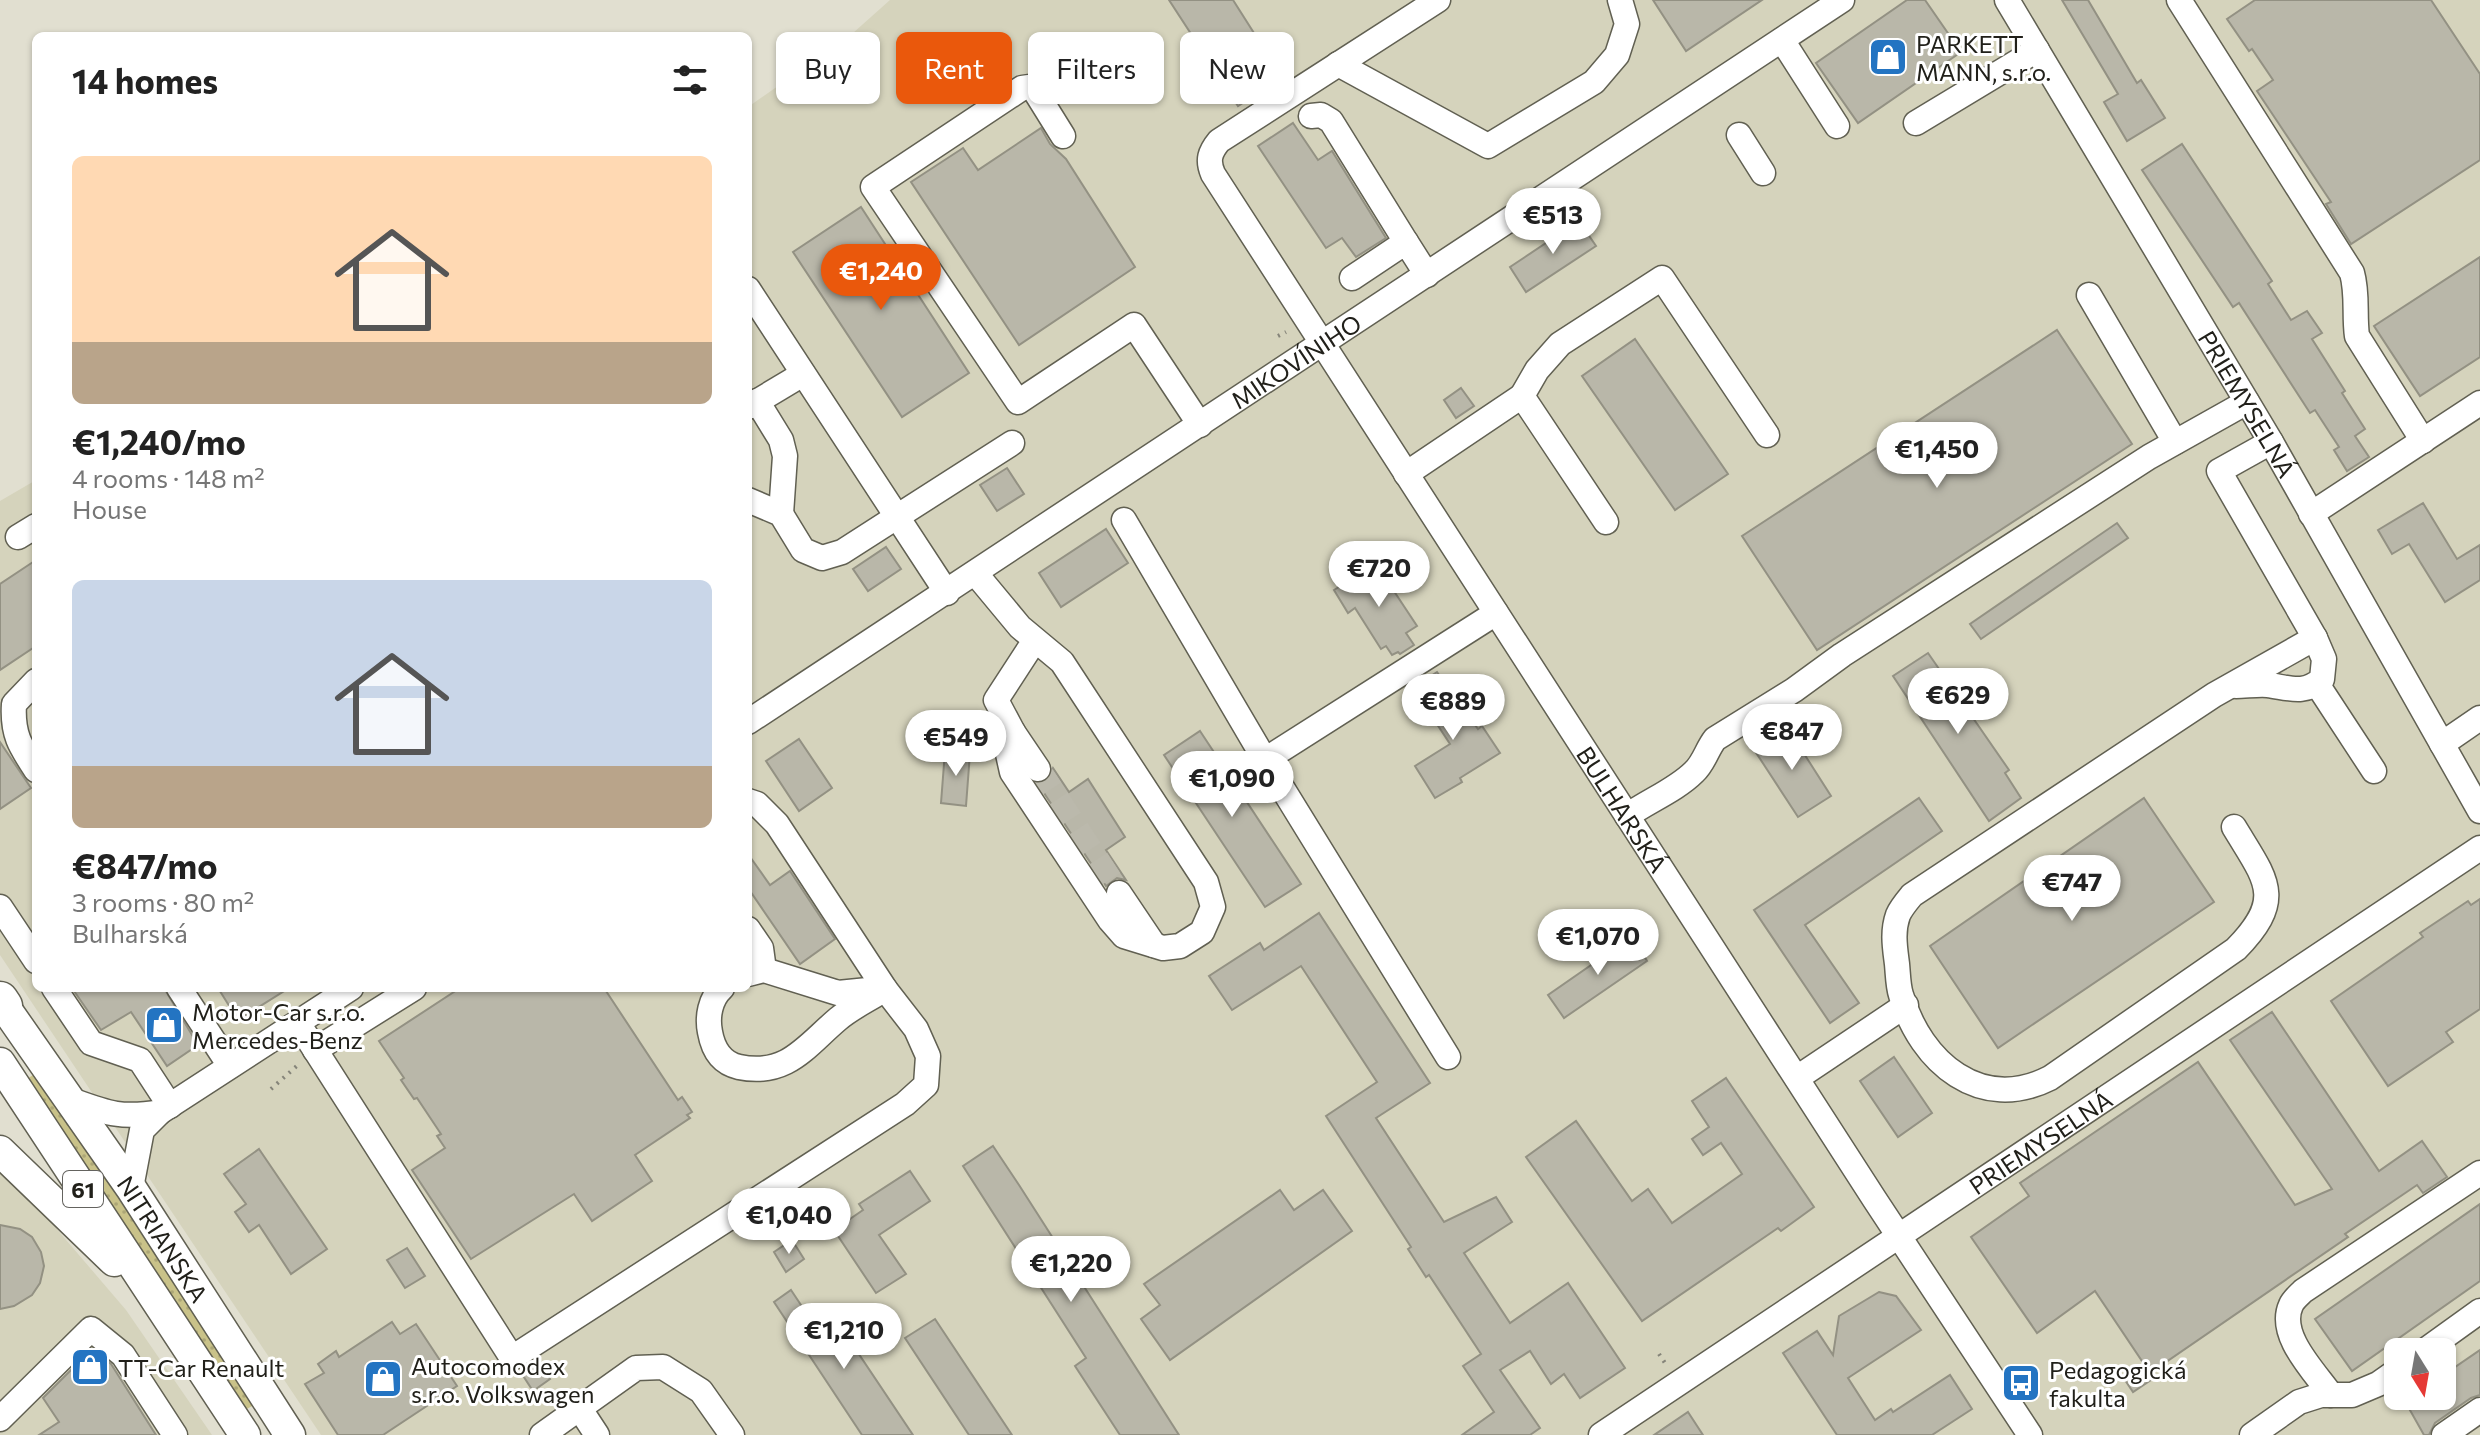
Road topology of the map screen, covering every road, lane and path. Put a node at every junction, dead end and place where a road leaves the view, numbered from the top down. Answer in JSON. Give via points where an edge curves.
{"nodes":[{"id":1,"x":1438,"y":0,"type":"edge"},
{"id":2,"x":1620,"y":0,"type":"edge"},
{"id":3,"x":1842,"y":0,"type":"edge"},
{"id":4,"x":2007,"y":0,"type":"edge"},
{"id":5,"x":2179,"y":0,"type":"edge"},
{"id":6,"x":1782,"y":40,"type":"junction"},
{"id":7,"x":2037,"y":50,"type":"junction"},
{"id":8,"x":1338,"y":64,"type":"junction"},
{"id":9,"x":1311,"y":116,"type":"dead end"},
{"id":10,"x":1916,"y":123,"type":"dead end"},
{"id":11,"x":1837,"y":126,"type":"dead end"},
{"id":12,"x":1739,"y":135,"type":"dead end"},
{"id":13,"x":1063,"y":136,"type":"dead end"},
{"id":14,"x":1763,"y":173,"type":"dead end"},
{"id":15,"x":1406,"y":242,"type":"junction"},
{"id":16,"x":1427,"y":275,"type":"junction"},
{"id":17,"x":1352,"y":278,"type":"dead end"},
{"id":18,"x":752,"y":295,"type":"edge"},
{"id":19,"x":2089,"y":295,"type":"dead end"},
{"id":20,"x":1286,"y":332,"type":"dead end"},
{"id":21,"x":1278,"y":336,"type":"dead end"},
{"id":22,"x":1321,"y":345,"type":"junction"},
{"id":23,"x":803,"y":374,"type":"junction"},
{"id":24,"x":1522,"y":396,"type":"junction"},
{"id":25,"x":2247,"y":402,"type":"junction"},
{"id":26,"x":2480,"y":403,"type":"edge"},
{"id":27,"x":752,"y":404,"type":"edge"},
{"id":28,"x":1200,"y":425,"type":"junction"},
{"id":29,"x":1767,"y":435,"type":"dead end"},
{"id":30,"x":2423,"y":441,"type":"junction"},
{"id":31,"x":2175,"y":442,"type":"junction"},
{"id":32,"x":2271,"y":442,"type":"junction"},
{"id":33,"x":1012,"y":443,"type":"dead end"},
{"id":34,"x":1406,"y":474,"type":"junction"},
{"id":35,"x":752,"y":502,"type":"edge"},
{"id":36,"x":781,"y":514,"type":"junction"},
{"id":37,"x":2311,"y":514,"type":"junction"},
{"id":38,"x":896,"y":517,"type":"junction"},
{"id":39,"x":1124,"y":520,"type":"dead end"},
{"id":40,"x":1606,"y":522,"type":"dead end"},
{"id":41,"x":976,"y":574,"type":"junction"},
{"id":42,"x":947,"y":593,"type":"junction"},
{"id":43,"x":1496,"y":613,"type":"junction"},
{"id":44,"x":2315,"y":638,"type":"junction"},
{"id":45,"x":1035,"y":640,"type":"junction"},
{"id":46,"x":2317,"y":684,"type":"junction"},
{"id":47,"x":32,"y":685,"type":"edge"},
{"id":48,"x":2229,"y":687,"type":"junction"},
{"id":49,"x":2480,"y":718,"type":"edge"},
{"id":50,"x":752,"y":719,"type":"edge"},
{"id":51,"x":1013,"y":732,"type":"junction"},
{"id":52,"x":29,"y":744,"type":"edge"},
{"id":53,"x":2442,"y":744,"type":"junction"},
{"id":54,"x":1265,"y":760,"type":"junction"},
{"id":55,"x":1038,"y":769,"type":"tunnel mouth"},
{"id":56,"x":2374,"y":771,"type":"dead end"},
{"id":57,"x":752,"y":802,"type":"edge"},
{"id":58,"x":2480,"y":811,"type":"edge"},
{"id":59,"x":1627,"y":816,"type":"junction"},
{"id":60,"x":2234,"y":827,"type":"dead end"},
{"id":61,"x":2480,"y":848,"type":"edge"},
{"id":62,"x":1119,"y":893,"type":"tunnel mouth"},
{"id":63,"x":0,"y":907,"type":"edge"},
{"id":64,"x":752,"y":935,"type":"edge"},
{"id":65,"x":1154,"y":945,"type":"junction"},
{"id":66,"x":32,"y":955,"type":"edge"},
{"id":67,"x":756,"y":972,"type":"edge"},
{"id":68,"x":885,"y":989,"type":"junction"},
{"id":69,"x":57,"y":992,"type":"edge"},
{"id":70,"x":184,"y":992,"type":"edge"},
{"id":71,"x":345,"y":992,"type":"edge"},
{"id":72,"x":408,"y":992,"type":"edge"},
{"id":73,"x":717,"y":992,"type":"edge"},
{"id":74,"x":2,"y":1003,"type":"edge"},
{"id":75,"x":1906,"y":1005,"type":"junction"},
{"id":76,"x":298,"y":1023,"type":"junction"},
{"id":77,"x":315,"y":1050,"type":"junction"},
{"id":78,"x":1448,"y":1057,"type":"dead end"},
{"id":79,"x":0,"y":1063,"type":"edge"},
{"id":80,"x":230,"y":1066,"type":"junction"},
{"id":81,"x":1797,"y":1078,"type":"junction"},
{"id":82,"x":271,"y":1089,"type":"dead end"},
{"id":83,"x":71,"y":1100,"type":"junction"},
{"id":84,"x":165,"y":1109,"type":"junction"},
{"id":85,"x":0,"y":1151,"type":"edge"},
{"id":86,"x":2480,"y":1173,"type":"edge"},
{"id":87,"x":131,"y":1188,"type":"junction"},
{"id":88,"x":1901,"y":1237,"type":"junction"},
{"id":89,"x":2480,"y":1311,"type":"edge"},
{"id":90,"x":165,"y":1314,"type":"junction"},
{"id":91,"x":2442,"y":1338,"type":"edge"},
{"id":92,"x":2384,"y":1380,"type":"edge"},
{"id":93,"x":2331,"y":1395,"type":"junction"},
{"id":94,"x":580,"y":1409,"type":"junction"},
{"id":95,"x":2480,"y":1410,"type":"edge"},
{"id":96,"x":0,"y":1419,"type":"edge"},
{"id":97,"x":175,"y":1435,"type":"edge"},
{"id":98,"x":245,"y":1435,"type":"edge"},
{"id":99,"x":290,"y":1435,"type":"edge"},
{"id":100,"x":542,"y":1435,"type":"edge"},
{"id":101,"x":597,"y":1435,"type":"edge"},
{"id":102,"x":732,"y":1435,"type":"edge"},
{"id":103,"x":1601,"y":1435,"type":"edge"},
{"id":104,"x":2030,"y":1435,"type":"edge"},
{"id":105,"x":2252,"y":1435,"type":"edge"},
{"id":106,"x":2444,"y":1435,"type":"edge"}],
"edges":[{"from":1,"to":8,"type":"street"},
{"from":2,"to":8,"type":"street","via":[[1627,24],[1617,55],[1594,82],[1488,146]]},
{"from":3,"to":6,"type":"street","name":"MIKOVÍNIHO"},
{"from":4,"to":7,"type":"street","name":"PRIEMYSELNÁ"},
{"from":5,"to":30,"type":"street","via":[[2352,273],[2357,336]]},
{"from":6,"to":11,"type":"street"},
{"from":6,"to":16,"type":"street","name":"MIKOVÍNIHO"},
{"from":7,"to":10,"type":"street"},
{"from":7,"to":25,"type":"street","name":"PRIEMYSELNÁ"},
{"from":8,"to":22,"type":"street","name":"BULHARSKÁ","via":[[1219,141],[1208,164]]},
{"from":9,"to":15,"type":"street","via":[[1331,121]]},
{"from":12,"to":14,"type":"street"},
{"from":13,"to":28,"type":"street","via":[[1035,91],[1022,88],[873,187],[1018,402],[1134,325]]},
{"from":15,"to":16,"type":"street"},
{"from":15,"to":17,"type":"street"},
{"from":16,"to":22,"type":"street","name":"MIKOVÍNIHO"},
{"from":18,"to":23,"type":"street"},
{"from":19,"to":31,"type":"street"},
{"from":20,"to":21,"type":"path"},
{"from":22,"to":28,"type":"street","name":"MIKOVÍNIHO"},
{"from":22,"to":34,"type":"street","name":"BULHARSKÁ"},
{"from":23,"to":27,"type":"street"},
{"from":23,"to":38,"type":"street"},
{"from":24,"to":29,"type":"street","via":[[1560,344],[1662,278]]},
{"from":24,"to":34,"type":"street"},
{"from":24,"to":40,"type":"street"},
{"from":25,"to":31,"type":"street"},
{"from":25,"to":32,"type":"street","name":"PRIEMYSELNÁ"},
{"from":26,"to":30,"type":"street"},
{"from":27,"to":36,"type":"street","via":[[781,440]]},
{"from":28,"to":41,"type":"street","name":"MIKOVÍNIHO"},
{"from":30,"to":37,"type":"street"},
{"from":31,"to":59,"type":"street","via":[[1715,739],[1692,775]]},
{"from":32,"to":37,"type":"street","name":"PRIEMYSELNÁ"},
{"from":32,"to":44,"type":"street","via":[[2219,471]]},
{"from":33,"to":38,"type":"street"},
{"from":34,"to":43,"type":"street","name":"BULHARSKÁ"},
{"from":35,"to":36,"type":"street"},
{"from":36,"to":38,"type":"street","via":[[803,550],[822,558],[842,552]]},
{"from":37,"to":53,"type":"street","name":"PRIEMYSELNÁ"},
{"from":38,"to":42,"type":"street"},
{"from":39,"to":54,"type":"street"},
{"from":41,"to":42,"type":"street","name":"MIKOVÍNIHO"},
{"from":41,"to":45,"type":"street"},
{"from":42,"to":50,"type":"street","name":"MIKOVÍNIHO"},
{"from":43,"to":54,"type":"street"},
{"from":43,"to":59,"type":"street","name":"BULHARSKÁ"},
{"from":44,"to":46,"type":"street","via":[[2324,659]]},
{"from":44,"to":48,"type":"street"},
{"from":45,"to":51,"type":"street","via":[[996,700]]},
{"from":45,"to":65,"type":"street","via":[[1062,662],[1206,882],[1213,907],[1202,932],[1180,946]]},
{"from":46,"to":48,"type":"street","via":[[2300,690]]},
{"from":46,"to":56,"type":"street"},
{"from":47,"to":52,"type":"street","via":[[14,704],[12,727]]},
{"from":48,"to":75,"type":"street","via":[[1912,895],[1899,913],[1894,935]]},
{"from":49,"to":53,"type":"street"},
{"from":51,"to":55,"type":"street"},
{"from":51,"to":65,"type":"street","via":[[1008,754],[1012,772],[1110,920],[1124,936]]},
{"from":53,"to":58,"type":"street","name":"PRIEMYSELNÁ"},
{"from":54,"to":78,"type":"street"},
{"from":57,"to":68,"type":"street","via":[[777,824]]},
{"from":59,"to":81,"type":"street","name":"BULHARSKÁ"},
{"from":60,"to":75,"type":"street","via":[[2264,876],[2267,903],[2257,927],[2236,949],[2050,1078],[1999,1092],[1969,1084],[1937,1061]]},
{"from":61,"to":88,"type":"street","name":"PRIEMYSELNÁ"},
{"from":62,"to":65,"type":"street"},
{"from":63,"to":66,"type":"street"},
{"from":64,"to":67,"type":"street","via":[[761,948]]},
{"from":67,"to":68,"type":"street","via":[[838,993]]},
{"from":68,"to":73,"type":"street","via":[[839,1018],[810,1048],[782,1065],[754,1070],[729,1065],[713,1047],[707,1021]]},
{"from":68,"to":77,"type":"street","via":[[916,1029],[928,1056],[926,1085],[905,1104],[512,1358]]},
{"from":69,"to":84,"type":"street","via":[[91,1043],[140,1060]]},
{"from":70,"to":80,"type":"street"},
{"from":71,"to":76,"type":"street"},
{"from":72,"to":77,"type":"street"},
{"from":74,"to":83,"type":"main road","name":"NITRIANSKA","number":"61"},
{"from":75,"to":81,"type":"street"},
{"from":76,"to":77,"type":"street"},
{"from":76,"to":80,"type":"street"},
{"from":77,"to":82,"type":"path"},
{"from":79,"to":90,"type":"main road","name":"NITRIANSKA","number":"61"},
{"from":80,"to":84,"type":"street"},
{"from":81,"to":88,"type":"street","name":"BULHARSKÁ"},
{"from":83,"to":84,"type":"street","via":[[133,1117]]},
{"from":83,"to":87,"type":"main road","name":"NITRIANSKA","number":"61"},
{"from":84,"to":87,"type":"street","via":[[142,1130]]},
{"from":85,"to":90,"type":"main road"},
{"from":86,"to":93,"type":"street","via":[[2303,1291],[2291,1305],[2287,1323],[2292,1339]]},
{"from":87,"to":99,"type":"main road","name":"NITRIANSKA","number":"61"},
{"from":88,"to":103,"type":"street","name":"PRIEMYSELNÁ"},
{"from":88,"to":104,"type":"street","name":"BULHARSKÁ"},
{"from":89,"to":91,"type":"street"},
{"from":90,"to":98,"type":"main road","name":"NITRIANSKA","number":"61"},
{"from":92,"to":93,"type":"street","via":[[2352,1395]]},
{"from":93,"to":105,"type":"street","via":[[2299,1402]]},
{"from":94,"to":100,"type":"street"},
{"from":94,"to":101,"type":"street"},
{"from":94,"to":102,"type":"street","via":[[636,1368],[663,1367],[701,1391]]},
{"from":95,"to":106,"type":"street"},
{"from":96,"to":97,"type":"street","via":[[91,1329],[123,1355]]}]}
